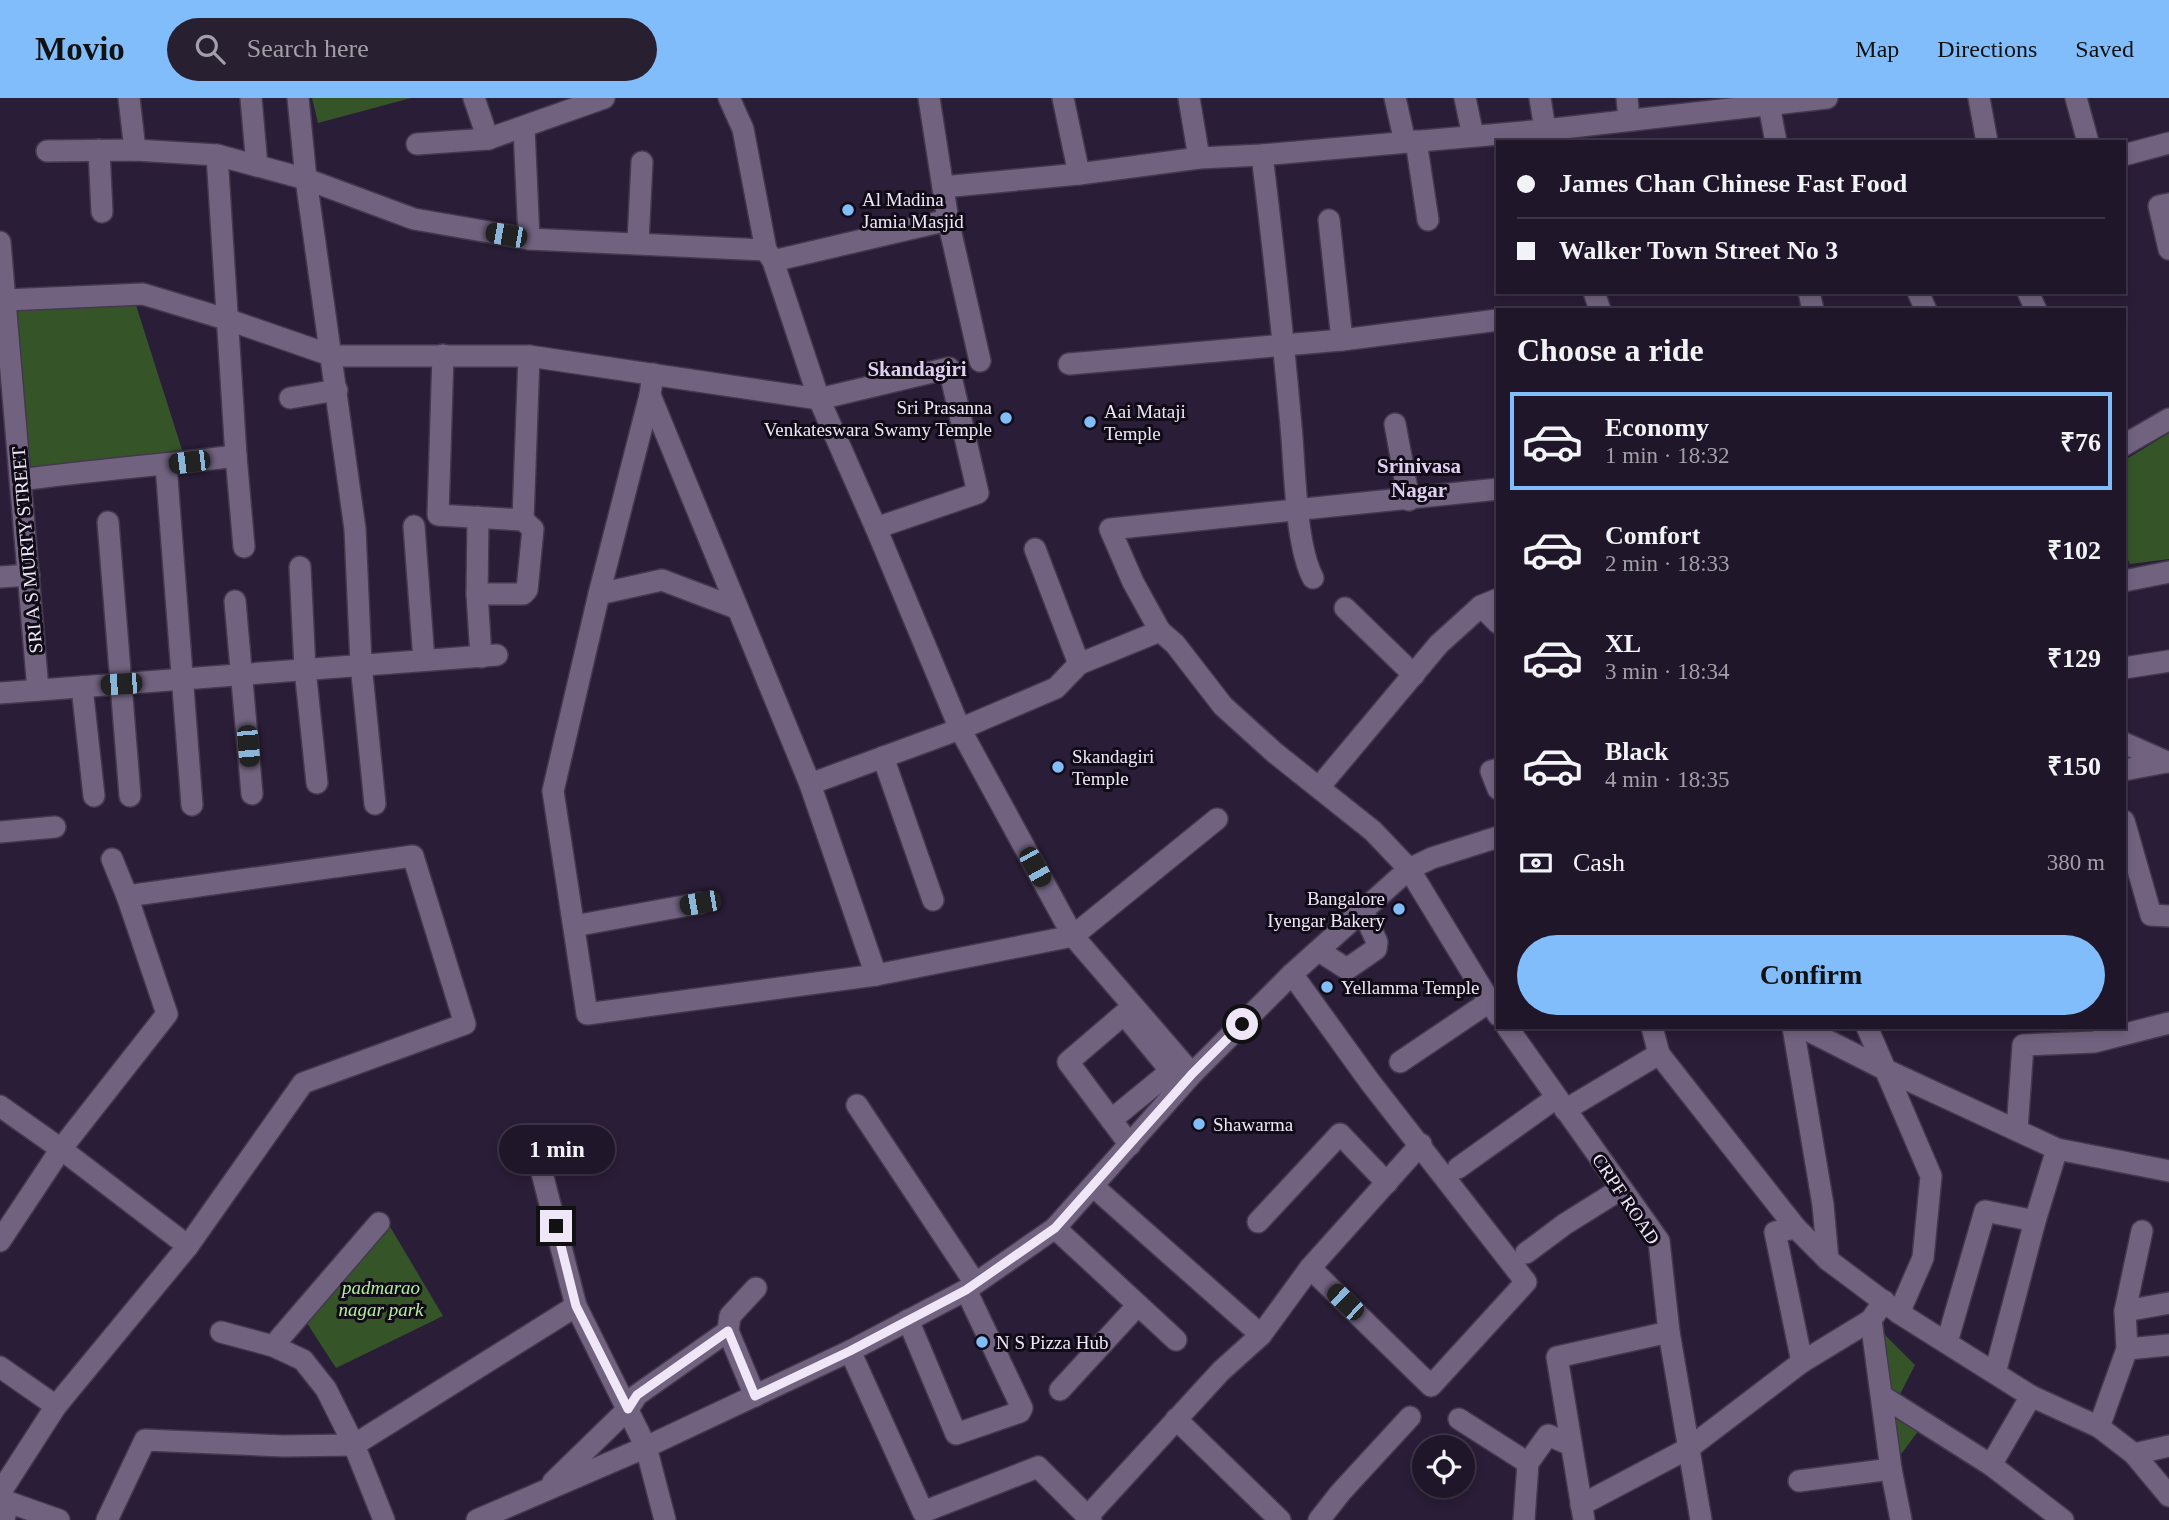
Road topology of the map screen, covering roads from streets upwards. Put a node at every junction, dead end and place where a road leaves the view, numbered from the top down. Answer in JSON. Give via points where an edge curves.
{"nodes":[{"id":1,"x":129,"y":98,"type":"edge"},
{"id":2,"x":251,"y":98,"type":"edge"},
{"id":3,"x":298,"y":98,"type":"edge"},
{"id":4,"x":474,"y":98,"type":"edge"},
{"id":5,"x":604,"y":98,"type":"edge"},
{"id":6,"x":729,"y":98,"type":"edge"},
{"id":7,"x":929,"y":98,"type":"edge"},
{"id":8,"x":1063,"y":98,"type":"edge"},
{"id":9,"x":1189,"y":98,"type":"edge"},
{"id":10,"x":1395,"y":98,"type":"edge"},
{"id":11,"x":1465,"y":98,"type":"edge"},
{"id":12,"x":1541,"y":98,"type":"edge"},
{"id":13,"x":1627,"y":98,"type":"edge"},
{"id":14,"x":1827,"y":98,"type":"edge"},
{"id":15,"x":1979,"y":98,"type":"edge"},
{"id":16,"x":2076,"y":98,"type":"edge"},
{"id":17,"x":1769,"y":105,"type":"junction"},
{"id":18,"x":1675,"y":107,"type":"edge"},
{"id":19,"x":1629,"y":121,"type":"junction"},
{"id":20,"x":524,"y":128,"type":"junction"},
{"id":21,"x":1473,"y":136,"type":"junction"},
{"id":22,"x":1546,"y":136,"type":"edge"},
{"id":23,"x":488,"y":139,"type":"junction"},
{"id":24,"x":1776,"y":140,"type":"edge"},
{"id":25,"x":1987,"y":140,"type":"edge"},
{"id":26,"x":2087,"y":140,"type":"edge"},
{"id":27,"x":1410,"y":142,"type":"junction"},
{"id":28,"x":2169,"y":143,"type":"edge"},
{"id":29,"x":418,"y":144,"type":"dead end"},
{"id":30,"x":99,"y":150,"type":"junction"},
{"id":31,"x":135,"y":150,"type":"junction"},
{"id":32,"x":47,"y":151,"type":"dead end"},
{"id":33,"x":2126,"y":154,"type":"edge"},
{"id":34,"x":217,"y":155,"type":"junction"},
{"id":35,"x":1262,"y":155,"type":"junction"},
{"id":36,"x":1199,"y":158,"type":"junction"},
{"id":37,"x":642,"y":162,"type":"dead end"},
{"id":38,"x":257,"y":166,"type":"junction"},
{"id":39,"x":1079,"y":174,"type":"junction"},
{"id":40,"x":306,"y":179,"type":"junction"},
{"id":41,"x":943,"y":187,"type":"junction"},
{"id":42,"x":2169,"y":204,"type":"edge"},
{"id":43,"x":102,"y":212,"type":"dead end"},
{"id":44,"x":948,"y":220,"type":"junction"},
{"id":45,"x":1329,"y":220,"type":"dead end"},
{"id":46,"x":1428,"y":220,"type":"dead end"},
{"id":47,"x":529,"y":239,"type":"junction"},
{"id":48,"x":0,"y":242,"type":"edge"},
{"id":49,"x":638,"y":242,"type":"junction"},
{"id":50,"x":2169,"y":249,"type":"edge"},
{"id":51,"x":769,"y":255,"type":"junction"},
{"id":52,"x":6,"y":300,"type":"junction"},
{"id":53,"x":229,"y":320,"type":"junction"},
{"id":54,"x":1496,"y":320,"type":"edge"},
{"id":55,"x":1342,"y":340,"type":"junction"},
{"id":56,"x":1284,"y":345,"type":"junction"},
{"id":57,"x":443,"y":355,"type":"junction"},
{"id":58,"x":333,"y":356,"type":"junction"},
{"id":59,"x":529,"y":356,"type":"junction"},
{"id":60,"x":980,"y":361,"type":"dead end"},
{"id":61,"x":1069,"y":364,"type":"dead end"},
{"id":62,"x":653,"y":374,"type":"junction"},
{"id":63,"x":337,"y":390,"type":"junction"},
{"id":64,"x":650,"y":395,"type":"junction"},
{"id":65,"x":290,"y":398,"type":"dead end"},
{"id":66,"x":819,"y":399,"type":"junction"},
{"id":67,"x":2169,"y":419,"type":"edge"},
{"id":68,"x":1395,"y":424,"type":"dead end"},
{"id":69,"x":2126,"y":445,"type":"edge"},
{"id":70,"x":236,"y":456,"type":"junction"},
{"id":71,"x":166,"y":465,"type":"junction"},
{"id":72,"x":21,"y":480,"type":"junction"},
{"id":73,"x":1496,"y":489,"type":"edge"},
{"id":74,"x":1409,"y":500,"type":"junction"},
{"id":75,"x":1299,"y":510,"type":"junction"},
{"id":76,"x":478,"y":517,"type":"junction"},
{"id":77,"x":523,"y":520,"type":"junction"},
{"id":78,"x":108,"y":522,"type":"dead end"},
{"id":79,"x":414,"y":526,"type":"dead end"},
{"id":80,"x":876,"y":528,"type":"junction"},
{"id":81,"x":244,"y":547,"type":"dead end"},
{"id":82,"x":1035,"y":549,"type":"dead end"},
{"id":83,"x":300,"y":567,"type":"dead end"},
{"id":84,"x":2169,"y":572,"type":"edge"},
{"id":85,"x":29,"y":575,"type":"junction"},
{"id":86,"x":0,"y":577,"type":"edge"},
{"id":87,"x":1313,"y":578,"type":"dead end"},
{"id":88,"x":2126,"y":581,"type":"edge"},
{"id":89,"x":477,"y":594,"type":"junction"},
{"id":90,"x":599,"y":594,"type":"junction"},
{"id":91,"x":235,"y":601,"type":"dead end"},
{"id":92,"x":1489,"y":602,"type":"edge"},
{"id":93,"x":736,"y":608,"type":"junction"},
{"id":94,"x":1345,"y":608,"type":"dead end"},
{"id":95,"x":1496,"y":618,"type":"edge"},
{"id":96,"x":1160,"y":631,"type":"junction"},
{"id":97,"x":424,"y":660,"type":"junction"},
{"id":98,"x":2169,"y":661,"type":"edge"},
{"id":99,"x":361,"y":664,"type":"junction"},
{"id":100,"x":1079,"y":664,"type":"junction"},
{"id":101,"x":2126,"y":668,"type":"edge"},
{"id":102,"x":305,"y":669,"type":"junction"},
{"id":103,"x":242,"y":675,"type":"junction"},
{"id":104,"x":1413,"y":675,"type":"junction"},
{"id":105,"x":182,"y":680,"type":"junction"},
{"id":106,"x":121,"y":684,"type":"junction"},
{"id":107,"x":82,"y":687,"type":"junction"},
{"id":108,"x":38,"y":690,"type":"junction"},
{"id":109,"x":0,"y":693,"type":"edge"},
{"id":110,"x":960,"y":729,"type":"junction"},
{"id":111,"x":2126,"y":744,"type":"edge"},
{"id":112,"x":883,"y":757,"type":"junction"},
{"id":113,"x":2168,"y":762,"type":"edge"},
{"id":114,"x":1496,"y":770,"type":"edge"},
{"id":115,"x":2126,"y":770,"type":"edge"},
{"id":116,"x":317,"y":783,"type":"dead end"},
{"id":117,"x":810,"y":784,"type":"junction"},
{"id":118,"x":1496,"y":784,"type":"edge"},
{"id":119,"x":1320,"y":786,"type":"junction"},
{"id":120,"x":252,"y":794,"type":"dead end"},
{"id":121,"x":94,"y":796,"type":"dead end"},
{"id":122,"x":130,"y":796,"type":"dead end"},
{"id":123,"x":375,"y":804,"type":"dead end"},
{"id":124,"x":192,"y":805,"type":"dead end"},
{"id":125,"x":1217,"y":819,"type":"dead end"},
{"id":126,"x":55,"y":827,"type":"dead end"},
{"id":127,"x":2126,"y":828,"type":"edge"},
{"id":128,"x":0,"y":832,"type":"edge"},
{"id":129,"x":1496,"y":837,"type":"edge"},
{"id":130,"x":112,"y":859,"type":"dead end"},
{"id":131,"x":1409,"y":869,"type":"junction"},
{"id":132,"x":127,"y":896,"type":"junction"},
{"id":133,"x":933,"y":900,"type":"dead end"},
{"id":134,"x":700,"y":903,"type":"dead end"},
{"id":135,"x":1363,"y":911,"type":"junction"},
{"id":136,"x":2169,"y":916,"type":"edge"},
{"id":137,"x":573,"y":926,"type":"junction"},
{"id":138,"x":1073,"y":936,"type":"junction"},
{"id":139,"x":1319,"y":951,"type":"junction"},
{"id":140,"x":876,"y":975,"type":"junction"},
{"id":141,"x":1292,"y":975,"type":"junction"},
{"id":142,"x":1493,"y":1001,"type":"edge"},
{"id":143,"x":2169,"y":1023,"type":"edge"},
{"id":144,"x":1508,"y":1029,"type":"edge"},
{"id":145,"x":1653,"y":1029,"type":"edge"},
{"id":146,"x":1793,"y":1029,"type":"edge"},
{"id":147,"x":1805,"y":1029,"type":"edge"},
{"id":148,"x":1868,"y":1029,"type":"edge"},
{"id":149,"x":1659,"y":1054,"type":"junction"},
{"id":150,"x":1400,"y":1062,"type":"dead end"},
{"id":151,"x":1884,"y":1069,"type":"junction"},
{"id":152,"x":1192,"y":1074,"type":"junction"},
{"id":153,"x":1561,"y":1104,"type":"junction"},
{"id":154,"x":857,"y":1105,"type":"dead end"},
{"id":155,"x":0,"y":1106,"type":"edge"},
{"id":156,"x":1111,"y":1120,"type":"junction"},
{"id":157,"x":2017,"y":1130,"type":"junction"},
{"id":158,"x":1421,"y":1144,"type":"junction"},
{"id":159,"x":1130,"y":1145,"type":"junction"},
{"id":160,"x":61,"y":1149,"type":"junction"},
{"id":161,"x":2057,"y":1149,"type":"junction"},
{"id":162,"x":1458,"y":1168,"type":"dead end"},
{"id":163,"x":2169,"y":1171,"type":"edge"},
{"id":164,"x":542,"y":1173,"type":"dead end"},
{"id":165,"x":1387,"y":1183,"type":"junction"},
{"id":166,"x":1094,"y":1186,"type":"junction"},
{"id":167,"x":1621,"y":1189,"type":"junction"},
{"id":168,"x":2035,"y":1221,"type":"junction"},
{"id":169,"x":1258,"y":1222,"type":"dead end"},
{"id":170,"x":379,"y":1223,"type":"dead end"},
{"id":171,"x":1055,"y":1228,"type":"junction"},
{"id":172,"x":1796,"y":1228,"type":"junction"},
{"id":173,"x":2142,"y":1231,"type":"dead end"},
{"id":174,"x":0,"y":1241,"type":"edge"},
{"id":175,"x":188,"y":1246,"type":"junction"},
{"id":176,"x":1526,"y":1254,"type":"dead end"},
{"id":177,"x":1828,"y":1260,"type":"junction"},
{"id":178,"x":1310,"y":1268,"type":"junction"},
{"id":179,"x":756,"y":1287,"type":"dead end"},
{"id":180,"x":971,"y":1287,"type":"junction"},
{"id":181,"x":2169,"y":1303,"type":"edge"},
{"id":182,"x":1138,"y":1305,"type":"junction"},
{"id":183,"x":576,"y":1306,"type":"junction"},
{"id":184,"x":1891,"y":1307,"type":"junction"},
{"id":185,"x":2125,"y":1311,"type":"junction"},
{"id":186,"x":908,"y":1320,"type":"junction"},
{"id":187,"x":1871,"y":1320,"type":"junction"},
{"id":188,"x":728,"y":1331,"type":"junction"},
{"id":189,"x":221,"y":1332,"type":"dead end"},
{"id":190,"x":1669,"y":1332,"type":"junction"},
{"id":191,"x":1261,"y":1335,"type":"junction"},
{"id":192,"x":1176,"y":1340,"type":"dead end"},
{"id":193,"x":1947,"y":1342,"type":"junction"},
{"id":194,"x":2169,"y":1345,"type":"edge"},
{"id":195,"x":273,"y":1346,"type":"junction"},
{"id":196,"x":2127,"y":1349,"type":"junction"},
{"id":197,"x":850,"y":1351,"type":"junction"},
{"id":198,"x":1802,"y":1362,"type":"junction"},
{"id":199,"x":0,"y":1367,"type":"edge"},
{"id":200,"x":1995,"y":1373,"type":"junction"},
{"id":201,"x":1060,"y":1390,"type":"dead end"},
{"id":202,"x":755,"y":1396,"type":"junction"},
{"id":203,"x":1882,"y":1396,"type":"junction"},
{"id":204,"x":2031,"y":1396,"type":"junction"},
{"id":205,"x":56,"y":1406,"type":"junction"},
{"id":206,"x":628,"y":1409,"type":"junction"},
{"id":207,"x":1410,"y":1417,"type":"dead end"},
{"id":208,"x":1176,"y":1419,"type":"junction"},
{"id":209,"x":1459,"y":1419,"type":"dead end"},
{"id":210,"x":2099,"y":1427,"type":"junction"},
{"id":211,"x":354,"y":1445,"type":"junction"},
{"id":212,"x":1571,"y":1445,"type":"junction"},
{"id":213,"x":2169,"y":1446,"type":"edge"},
{"id":214,"x":646,"y":1447,"type":"junction"},
{"id":215,"x":1689,"y":1448,"type":"junction"},
{"id":216,"x":2134,"y":1454,"type":"junction"},
{"id":217,"x":1528,"y":1463,"type":"junction"},
{"id":218,"x":1991,"y":1465,"type":"junction"},
{"id":219,"x":1891,"y":1469,"type":"junction"},
{"id":220,"x":1799,"y":1481,"type":"dead end"},
{"id":221,"x":544,"y":1491,"type":"junction"},
{"id":222,"x":2169,"y":1496,"type":"edge"},
{"id":223,"x":3,"y":1503,"type":"edge"},
{"id":224,"x":1583,"y":1512,"type":"edge"},
{"id":225,"x":1090,"y":1518,"type":"edge"},
{"id":226,"x":59,"y":1520,"type":"edge"},
{"id":227,"x":107,"y":1520,"type":"edge"},
{"id":228,"x":384,"y":1520,"type":"edge"},
{"id":229,"x":477,"y":1520,"type":"edge"},
{"id":230,"x":664,"y":1520,"type":"edge"},
{"id":231,"x":1280,"y":1520,"type":"edge"},
{"id":232,"x":1319,"y":1520,"type":"edge"},
{"id":233,"x":1524,"y":1520,"type":"edge"},
{"id":234,"x":1701,"y":1520,"type":"edge"},
{"id":235,"x":1901,"y":1520,"type":"edge"},
{"id":236,"x":2063,"y":1520,"type":"edge"}],
"edges":[{"from":1,"to":31,"type":"street"},
{"from":2,"to":38,"type":"street"},
{"from":3,"to":40,"type":"street"},
{"from":4,"to":23,"type":"street"},
{"from":5,"to":20,"type":"street"},
{"from":6,"to":51,"type":"street","via":[[743,129]]},
{"from":7,"to":41,"type":"street"},
{"from":8,"to":39,"type":"street"},
{"from":9,"to":36,"type":"street"},
{"from":10,"to":27,"type":"street"},
{"from":11,"to":21,"type":"street"},
{"from":12,"to":22,"type":"street"},
{"from":13,"to":19,"type":"street"},
{"from":14,"to":17,"type":"street"},
{"from":15,"to":25,"type":"street"},
{"from":16,"to":26,"type":"street"},
{"from":17,"to":18,"type":"street"},
{"from":17,"to":24,"type":"street"},
{"from":18,"to":19,"type":"street"},
{"from":19,"to":22,"type":"street"},
{"from":20,"to":23,"type":"street"},
{"from":20,"to":47,"type":"street"},
{"from":21,"to":22,"type":"street"},
{"from":21,"to":27,"type":"street"},
{"from":23,"to":29,"type":"street"},
{"from":27,"to":35,"type":"street"},
{"from":27,"to":46,"type":"street"},
{"from":28,"to":33,"type":"street"},
{"from":30,"to":31,"type":"street"},
{"from":30,"to":32,"type":"street"},
{"from":30,"to":43,"type":"street"},
{"from":31,"to":34,"type":"street"},
{"from":34,"to":38,"type":"street"},
{"from":34,"to":53,"type":"street"},
{"from":35,"to":36,"type":"street"},
{"from":35,"to":56,"type":"street"},
{"from":36,"to":39,"type":"street"},
{"from":37,"to":49,"type":"street"},
{"from":38,"to":40,"type":"street"},
{"from":39,"to":41,"type":"street"},
{"from":40,"to":47,"type":"street","via":[[414,219]]},
{"from":40,"to":58,"type":"street"},
{"from":41,"to":44,"type":"street"},
{"from":42,"to":50,"type":"street","via":[[2159,206]]},
{"from":44,"to":51,"type":"street"},
{"from":44,"to":60,"type":"street"},
{"from":45,"to":55,"type":"street"},
{"from":47,"to":49,"type":"street"},
{"from":48,"to":52,"type":"street","name":"SRI A S MURTY STREET"},
{"from":49,"to":51,"type":"street"},
{"from":51,"to":66,"type":"street"},
{"from":52,"to":53,"type":"street","via":[[143,294]]},
{"from":52,"to":72,"type":"street","name":"SRI A S MURTY STREET"},
{"from":53,"to":58,"type":"street"},
{"from":53,"to":70,"type":"street"},
{"from":54,"to":55,"type":"street"},
{"from":55,"to":56,"type":"street"},
{"from":56,"to":61,"type":"street"},
{"from":56,"to":75,"type":"street"},
{"from":57,"to":58,"type":"street"},
{"from":57,"to":59,"type":"street"},
{"from":57,"to":76,"type":"street","via":[[438,515]]},
{"from":58,"to":63,"type":"street"},
{"from":59,"to":62,"type":"street"},
{"from":59,"to":77,"type":"street"},
{"from":62,"to":64,"type":"street"},
{"from":62,"to":66,"type":"street"},
{"from":63,"to":65,"type":"street"},
{"from":63,"to":99,"type":"street","via":[[355,529]]},
{"from":64,"to":90,"type":"street"},
{"from":64,"to":93,"type":"street"},
{"from":66,"to":80,"type":"street"},
{"from":66,"to":80,"type":"street","via":[[949,369],[978,492]]},
{"from":67,"to":69,"type":"street"},
{"from":68,"to":74,"type":"street"},
{"from":70,"to":71,"type":"street"},
{"from":70,"to":81,"type":"street"},
{"from":71,"to":72,"type":"street"},
{"from":71,"to":105,"type":"street"},
{"from":72,"to":85,"type":"street","name":"SRI A S MURTY STREET"},
{"from":73,"to":74,"type":"street"},
{"from":74,"to":75,"type":"street"},
{"from":75,"to":87,"type":"street","via":[[1305,561]]},
{"from":75,"to":96,"type":"street","via":[[1111,529]]},
{"from":76,"to":77,"type":"street"},
{"from":76,"to":89,"type":"street"},
{"from":77,"to":89,"type":"street","via":[[533,530],[527,590],[523,594]]},
{"from":78,"to":106,"type":"street"},
{"from":79,"to":97,"type":"street"},
{"from":80,"to":110,"type":"street"},
{"from":82,"to":100,"type":"street"},
{"from":83,"to":102,"type":"street"},
{"from":84,"to":88,"type":"street"},
{"from":85,"to":86,"type":"street"},
{"from":85,"to":108,"type":"street","name":"SRI A S MURTY STREET"},
{"from":89,"to":97,"type":"street","via":[[489,656]]},
{"from":90,"to":93,"type":"street","via":[[662,580]]},
{"from":90,"to":137,"type":"street","via":[[553,791]]},
{"from":91,"to":103,"type":"street"},
{"from":92,"to":95,"type":"street"},
{"from":92,"to":104,"type":"street","via":[[1438,644]]},
{"from":93,"to":117,"type":"street"},
{"from":94,"to":104,"type":"street"},
{"from":96,"to":100,"type":"street"},
{"from":96,"to":119,"type":"street","via":[[1223,706]]},
{"from":97,"to":99,"type":"street"},
{"from":98,"to":101,"type":"street"},
{"from":99,"to":102,"type":"street"},
{"from":99,"to":123,"type":"street"},
{"from":100,"to":110,"type":"street","via":[[1056,688]]},
{"from":102,"to":103,"type":"street"},
{"from":102,"to":116,"type":"street"},
{"from":103,"to":105,"type":"street"},
{"from":103,"to":120,"type":"street"},
{"from":104,"to":119,"type":"street"},
{"from":105,"to":106,"type":"street"},
{"from":105,"to":124,"type":"street"},
{"from":106,"to":107,"type":"street"},
{"from":106,"to":122,"type":"street"},
{"from":107,"to":108,"type":"street"},
{"from":107,"to":121,"type":"street"},
{"from":108,"to":109,"type":"street"},
{"from":110,"to":112,"type":"street"},
{"from":110,"to":138,"type":"street"},
{"from":111,"to":113,"type":"street"},
{"from":112,"to":117,"type":"street"},
{"from":112,"to":133,"type":"street"},
{"from":113,"to":115,"type":"street"},
{"from":114,"to":118,"type":"street","via":[[1491,771]]},
{"from":117,"to":140,"type":"street"},
{"from":119,"to":131,"type":"street"},
{"from":125,"to":138,"type":"street"},
{"from":126,"to":128,"type":"street"},
{"from":127,"to":136,"type":"street","via":[[2151,915]]},
{"from":129,"to":131,"type":"street"},
{"from":130,"to":132,"type":"street"},
{"from":131,"to":135,"type":"street"},
{"from":131,"to":142,"type":"street"},
{"from":132,"to":160,"type":"street","via":[[167,1014]]},
{"from":132,"to":175,"type":"street","via":[[413,856],[465,1024],[303,1083]]},
{"from":134,"to":137,"type":"street"},
{"from":135,"to":139,"type":"street"},
{"from":135,"to":139,"type":"street","via":[[1376,949],[1347,970]]},
{"from":137,"to":140,"type":"street","via":[[587,1014]]},
{"from":138,"to":140,"type":"street"},
{"from":138,"to":152,"type":"street"},
{"from":139,"to":141,"type":"street"},
{"from":141,"to":152,"type":"street"},
{"from":141,"to":158,"type":"street"},
{"from":142,"to":150,"type":"street"},
{"from":143,"to":157,"type":"street","via":[[2094,1042],[2023,1045]]},
{"from":144,"to":153,"type":"street","name":"CRPF ROAD"},
{"from":145,"to":149,"type":"street"},
{"from":146,"to":177,"type":"street"},
{"from":147,"to":151,"type":"street"},
{"from":148,"to":151,"type":"street"},
{"from":149,"to":153,"type":"street"},
{"from":149,"to":172,"type":"street"},
{"from":151,"to":157,"type":"street"},
{"from":151,"to":184,"type":"street","via":[[1931,1176],[1923,1258]]},
{"from":152,"to":159,"type":"street"},
{"from":153,"to":162,"type":"street"},
{"from":153,"to":167,"type":"street","name":"CRPF ROAD"},
{"from":154,"to":180,"type":"street"},
{"from":155,"to":160,"type":"street"},
{"from":156,"to":156,"type":"street","via":[[1068,1062],[1124,1014],[1171,1071]]},
{"from":156,"to":159,"type":"street"},
{"from":157,"to":161,"type":"street"},
{"from":158,"to":165,"type":"street"},
{"from":158,"to":178,"type":"street","via":[[1526,1282],[1518,1291],[1431,1386]]},
{"from":159,"to":166,"type":"street"},
{"from":160,"to":174,"type":"street"},
{"from":160,"to":175,"type":"street"},
{"from":161,"to":163,"type":"street"},
{"from":161,"to":168,"type":"street"},
{"from":164,"to":183,"type":"street"},
{"from":165,"to":169,"type":"street","via":[[1340,1134]]},
{"from":165,"to":178,"type":"street"},
{"from":166,"to":171,"type":"street"},
{"from":166,"to":191,"type":"street"},
{"from":167,"to":176,"type":"street"},
{"from":167,"to":190,"type":"street","name":"CRPF ROAD","via":[[1659,1241]]},
{"from":168,"to":193,"type":"street","via":[[1985,1210]]},
{"from":168,"to":200,"type":"street"},
{"from":170,"to":195,"type":"street"},
{"from":171,"to":180,"type":"street"},
{"from":171,"to":182,"type":"street"},
{"from":172,"to":177,"type":"street"},
{"from":172,"to":198,"type":"street","via":[[1775,1232]]},
{"from":173,"to":185,"type":"street"},
{"from":175,"to":205,"type":"street"},
{"from":177,"to":184,"type":"street"},
{"from":178,"to":191,"type":"street"},
{"from":179,"to":188,"type":"street","via":[[730,1316]]},
{"from":180,"to":186,"type":"street"},
{"from":180,"to":186,"type":"street","via":[[1023,1408],[1020,1412],[954,1433]]},
{"from":181,"to":185,"type":"street"},
{"from":182,"to":192,"type":"street"},
{"from":182,"to":201,"type":"street"},
{"from":183,"to":206,"type":"street"},
{"from":183,"to":211,"type":"street"},
{"from":184,"to":187,"type":"street"},
{"from":184,"to":193,"type":"street"},
{"from":185,"to":196,"type":"street"},
{"from":186,"to":197,"type":"street"},
{"from":187,"to":198,"type":"street"},
{"from":187,"to":203,"type":"street"},
{"from":188,"to":202,"type":"street"},
{"from":188,"to":206,"type":"street","via":[[637,1395]]},
{"from":189,"to":195,"type":"street"},
{"from":190,"to":212,"type":"street","via":[[1558,1357]]},
{"from":190,"to":215,"type":"street","name":"CRPF ROAD"},
{"from":191,"to":208,"type":"street"},
{"from":193,"to":200,"type":"street"},
{"from":194,"to":196,"type":"street"},
{"from":195,"to":211,"type":"street","via":[[303,1360],[326,1390]]},
{"from":196,"to":210,"type":"street"},
{"from":197,"to":202,"type":"street"},
{"from":197,"to":225,"type":"street","via":[[923,1512],[1038,1468]]},
{"from":198,"to":215,"type":"street"},
{"from":199,"to":205,"type":"street"},
{"from":200,"to":204,"type":"street"},
{"from":202,"to":214,"type":"street"},
{"from":203,"to":218,"type":"street"},
{"from":203,"to":219,"type":"street"},
{"from":204,"to":210,"type":"street"},
{"from":204,"to":218,"type":"street"},
{"from":205,"to":223,"type":"street"},
{"from":206,"to":214,"type":"street"},
{"from":206,"to":221,"type":"street"},
{"from":207,"to":232,"type":"street"},
{"from":208,"to":225,"type":"street"},
{"from":208,"to":231,"type":"street"},
{"from":209,"to":217,"type":"street"},
{"from":210,"to":216,"type":"street"},
{"from":211,"to":227,"type":"street","via":[[145,1440]]},
{"from":211,"to":228,"type":"street"},
{"from":212,"to":217,"type":"street","via":[[1548,1434]]},
{"from":212,"to":224,"type":"street"},
{"from":213,"to":216,"type":"street"},
{"from":214,"to":221,"type":"street"},
{"from":214,"to":230,"type":"street"},
{"from":215,"to":224,"type":"street"},
{"from":215,"to":234,"type":"street","name":"CRPF ROAD"},
{"from":216,"to":222,"type":"street"},
{"from":217,"to":233,"type":"street"},
{"from":218,"to":236,"type":"street"},
{"from":219,"to":220,"type":"street"},
{"from":219,"to":235,"type":"street"},
{"from":221,"to":229,"type":"street"},
{"from":223,"to":226,"type":"street"}]}
